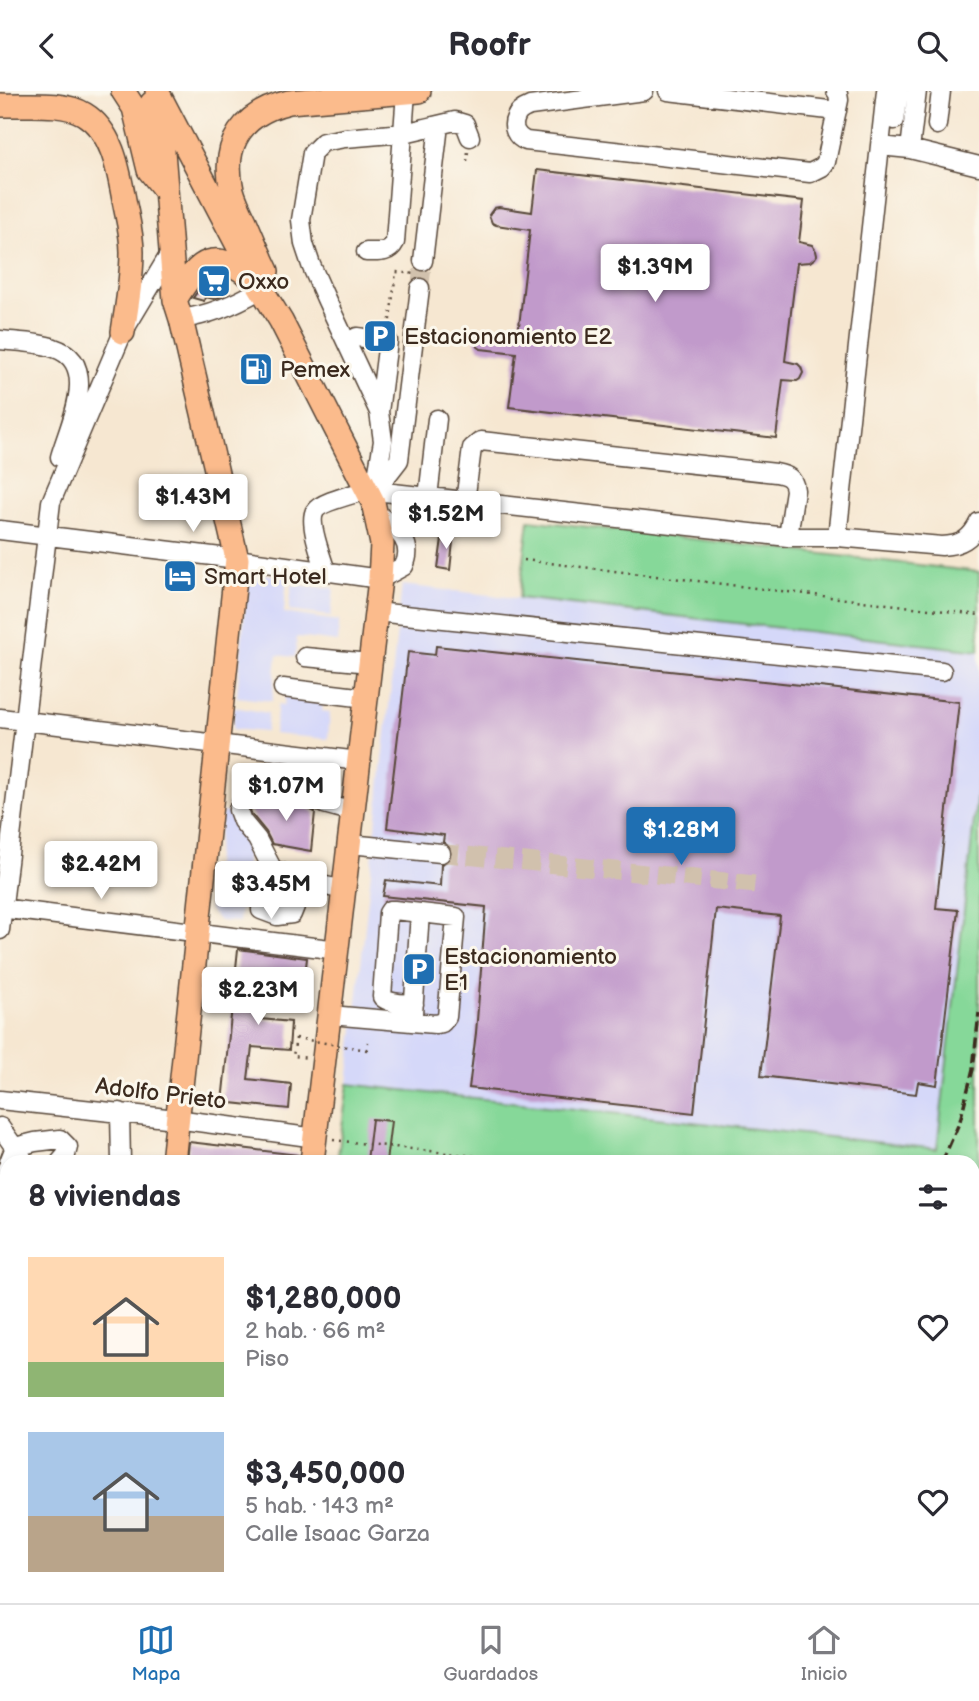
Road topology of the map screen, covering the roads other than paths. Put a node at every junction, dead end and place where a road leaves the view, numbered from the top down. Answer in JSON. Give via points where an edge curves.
{"nodes":[{"id":1,"x":123,"y":91,"type":"edge"},
{"id":2,"x":644,"y":91,"type":"edge"},
{"id":3,"x":668,"y":91,"type":"edge"},
{"id":4,"x":836,"y":91,"type":"edge"},
{"id":5,"x":886,"y":91,"type":"edge"},
{"id":6,"x":898,"y":91,"type":"edge"},
{"id":7,"x":917,"y":91,"type":"edge"},
{"id":8,"x":928,"y":91,"type":"edge"},
{"id":9,"x":940,"y":91,"type":"edge"},
{"id":10,"x":413,"y":92,"type":"edge"},
{"id":11,"x":155,"y":94,"type":"edge"},
{"id":12,"x":588,"y":95,"type":"edge"},
{"id":13,"x":0,"y":105,"type":"edge"},
{"id":14,"x":837,"y":111,"type":"junction"},
{"id":15,"x":895,"y":120,"type":"dead end"},
{"id":16,"x":439,"y":125,"type":"junction"},
{"id":17,"x":404,"y":133,"type":"junction"},
{"id":18,"x":470,"y":137,"type":"dead end"},
{"id":19,"x":880,"y":146,"type":"junction"},
{"id":20,"x":911,"y":149,"type":"junction"},
{"id":21,"x":979,"y":166,"type":"edge"},
{"id":22,"x":166,"y":192,"type":"junction"},
{"id":23,"x":171,"y":251,"type":"junction"},
{"id":24,"x":366,"y":252,"type":"dead end"},
{"id":25,"x":259,"y":286,"type":"junction"},
{"id":26,"x":178,"y":309,"type":"junction"},
{"id":27,"x":281,"y":321,"type":"junction"},
{"id":28,"x":123,"y":332,"type":"junction"},
{"id":29,"x":357,"y":337,"type":"dead end"},
{"id":30,"x":0,"y":340,"type":"edge"},
{"id":31,"x":379,"y":412,"type":"junction"},
{"id":32,"x":437,"y":419,"type":"dead end"},
{"id":33,"x":428,"y":497,"type":"junction"},
{"id":34,"x":372,"y":499,"type":"junction"},
{"id":35,"x":51,"y":502,"type":"junction"},
{"id":36,"x":465,"y":502,"type":"junction"},
{"id":37,"x":979,"y":522,"type":"edge"},
{"id":38,"x":0,"y":530,"type":"edge"},
{"id":39,"x":47,"y":536,"type":"junction"},
{"id":40,"x":788,"y":537,"type":"junction"},
{"id":41,"x":842,"y":540,"type":"junction"},
{"id":42,"x":237,"y":559,"type":"junction"},
{"id":43,"x":326,"y":571,"type":"junction"},
{"id":44,"x":380,"y":579,"type":"junction"},
{"id":45,"x":376,"y":612,"type":"junction"},
{"id":46,"x":305,"y":657,"type":"dead end"},
{"id":47,"x":370,"y":663,"type":"junction"},
{"id":48,"x":942,"y":671,"type":"dead end"},
{"id":49,"x":284,"y":688,"type":"dead end"},
{"id":50,"x":366,"y":698,"type":"junction"},
{"id":51,"x":0,"y":718,"type":"edge"},
{"id":52,"x":25,"y":722,"type":"junction"},
{"id":53,"x":217,"y":745,"type":"junction"},
{"id":54,"x":359,"y":761,"type":"junction"},
{"id":55,"x":353,"y":812,"type":"junction"},
{"id":56,"x":350,"y":844,"type":"junction"},
{"id":57,"x":442,"y":853,"type":"tunnel mouth"},
{"id":58,"x":273,"y":870,"type":"junction"},
{"id":59,"x":303,"y":880,"type":"junction"},
{"id":60,"x":344,"y":890,"type":"junction"},
{"id":61,"x":1,"y":909,"type":"edge"},
{"id":62,"x":261,"y":911,"type":"junction"},
{"id":63,"x":420,"y":913,"type":"junction"},
{"id":64,"x":0,"y":930,"type":"edge"},
{"id":65,"x":198,"y":932,"type":"junction"},
{"id":66,"x":261,"y":939,"type":"junction"},
{"id":67,"x":338,"y":950,"type":"junction"},
{"id":68,"x":331,"y":1009,"type":"junction"},
{"id":69,"x":413,"y":1012,"type":"junction"},
{"id":70,"x":0,"y":1100,"type":"edge"},
{"id":71,"x":120,"y":1112,"type":"junction"},
{"id":72,"x":176,"y":1119,"type":"junction"},
{"id":73,"x":0,"y":1129,"type":"edge"},
{"id":74,"x":316,"y":1138,"type":"junction"},
{"id":75,"x":12,"y":1154,"type":"edge"},
{"id":76,"x":66,"y":1155,"type":"edge"},
{"id":77,"x":121,"y":1155,"type":"edge"},
{"id":78,"x":173,"y":1155,"type":"edge"},
{"id":79,"x":313,"y":1155,"type":"edge"}],
"edges":[{"from":1,"to":22,"type":"main road","via":[[134,108],[149,170]]},
{"from":2,"to":12,"type":"street"},
{"from":3,"to":14,"type":"street"},
{"from":4,"to":14,"type":"street"},
{"from":5,"to":19,"type":"street"},
{"from":6,"to":15,"type":"street"},
{"from":7,"to":20,"type":"street"},
{"from":8,"to":9,"type":"street","via":[[931,124]]},
{"from":10,"to":17,"type":"street"},
{"from":10,"to":27,"type":"main road","via":[[289,102],[270,107],[240,129],[231,148],[232,190],[272,282]]},
{"from":11,"to":22,"type":"main road","via":[[151,102],[162,139]]},
{"from":11,"to":25,"type":"main road"},
{"from":12,"to":14,"type":"street","via":[[522,110],[516,117],[516,135],[526,141],[810,173],[826,162]]},
{"from":13,"to":28,"type":"main road","via":[[69,108],[83,113],[103,135],[117,167],[132,249]]},
{"from":16,"to":17,"type":"street"},
{"from":16,"to":18,"type":"street","via":[[462,122]]},
{"from":16,"to":34,"type":"street","via":[[399,460]]},
{"from":17,"to":24,"type":"street","via":[[395,243],[388,251]]},
{"from":17,"to":31,"type":"street","via":[[345,138],[317,147],[312,153],[301,220],[311,265]]},
{"from":19,"to":20,"type":"street"},
{"from":19,"to":41,"type":"street"},
{"from":20,"to":21,"type":"street"},
{"from":22,"to":23,"type":"main road"},
{"from":23,"to":26,"type":"main road"},
{"from":23,"to":28,"type":"street"},
{"from":25,"to":26,"type":"street","via":[[242,300],[211,313],[200,316]]},
{"from":25,"to":26,"type":"main road","via":[[230,263],[209,262],[188,278]]},
{"from":25,"to":27,"type":"main road"},
{"from":26,"to":42,"type":"main road"},
{"from":27,"to":34,"type":"main road"},
{"from":28,"to":35,"type":"street"},
{"from":29,"to":31,"type":"street","via":[[388,341]]},
{"from":30,"to":35,"type":"street","via":[[56,348],[73,361],[79,377]]},
{"from":31,"to":34,"type":"street","via":[[383,440]]},
{"from":32,"to":33,"type":"street"},
{"from":33,"to":34,"type":"street"},
{"from":33,"to":36,"type":"street"},
{"from":34,"to":43,"type":"street","via":[[321,506],[314,512]]},
{"from":34,"to":44,"type":"main road","via":[[382,544]]},
{"from":35,"to":39,"type":"street"},
{"from":36,"to":40,"type":"street"},
{"from":36,"to":40,"type":"street","via":[[472,448],[481,441],[763,471],[786,475],[794,484]]},
{"from":37,"to":41,"type":"street","via":[[960,544]]},
{"from":38,"to":39,"type":"street"},
{"from":39,"to":42,"type":"street"},
{"from":39,"to":52,"type":"street"},
{"from":40,"to":41,"type":"street"},
{"from":42,"to":43,"type":"street"},
{"from":42,"to":53,"type":"main road"},
{"from":43,"to":44,"type":"street"},
{"from":44,"to":45,"type":"main road"},
{"from":45,"to":47,"type":"main road"},
{"from":45,"to":48,"type":"street"},
{"from":46,"to":47,"type":"street"},
{"from":47,"to":50,"type":"main road"},
{"from":49,"to":50,"type":"street"},
{"from":50,"to":54,"type":"main road"},
{"from":51,"to":52,"type":"street"},
{"from":52,"to":53,"type":"street"},
{"from":52,"to":61,"type":"street"},
{"from":53,"to":54,"type":"street"},
{"from":53,"to":65,"type":"main road"},
{"from":54,"to":55,"type":"main road"},
{"from":55,"to":56,"type":"main road"},
{"from":55,"to":58,"type":"street","via":[[277,785],[248,796],[238,810]]},
{"from":56,"to":57,"type":"street"},
{"from":56,"to":60,"type":"main road"},
{"from":58,"to":59,"type":"street"},
{"from":58,"to":62,"type":"street","via":[[262,885]]},
{"from":59,"to":60,"type":"street"},
{"from":59,"to":62,"type":"street","via":[[292,914]]},
{"from":60,"to":67,"type":"main road"},
{"from":61,"to":64,"type":"street"},
{"from":61,"to":65,"type":"street"},
{"from":62,"to":66,"type":"street"},
{"from":63,"to":69,"type":"street"},
{"from":63,"to":69,"type":"street","via":[[388,913],[382,992],[385,1000]]},
{"from":63,"to":69,"type":"street","via":[[456,917],[447,1017],[435,1024]]},
{"from":65,"to":66,"type":"street"},
{"from":65,"to":72,"type":"main road"},
{"from":66,"to":67,"type":"street"},
{"from":67,"to":68,"type":"main road"},
{"from":68,"to":69,"type":"street"},
{"from":68,"to":74,"type":"main road"},
{"from":70,"to":71,"type":"street","name":"Adolfo Prieto"},
{"from":71,"to":72,"type":"street","name":"Adolfo Prieto"},
{"from":71,"to":77,"type":"street"},
{"from":72,"to":74,"type":"street","name":"Adolfo Prieto"},
{"from":72,"to":78,"type":"main road"},
{"from":73,"to":75,"type":"street"},
{"from":74,"to":79,"type":"main road"},
{"from":75,"to":76,"type":"street","via":[[35,1142],[60,1139],[66,1143]]}]}
